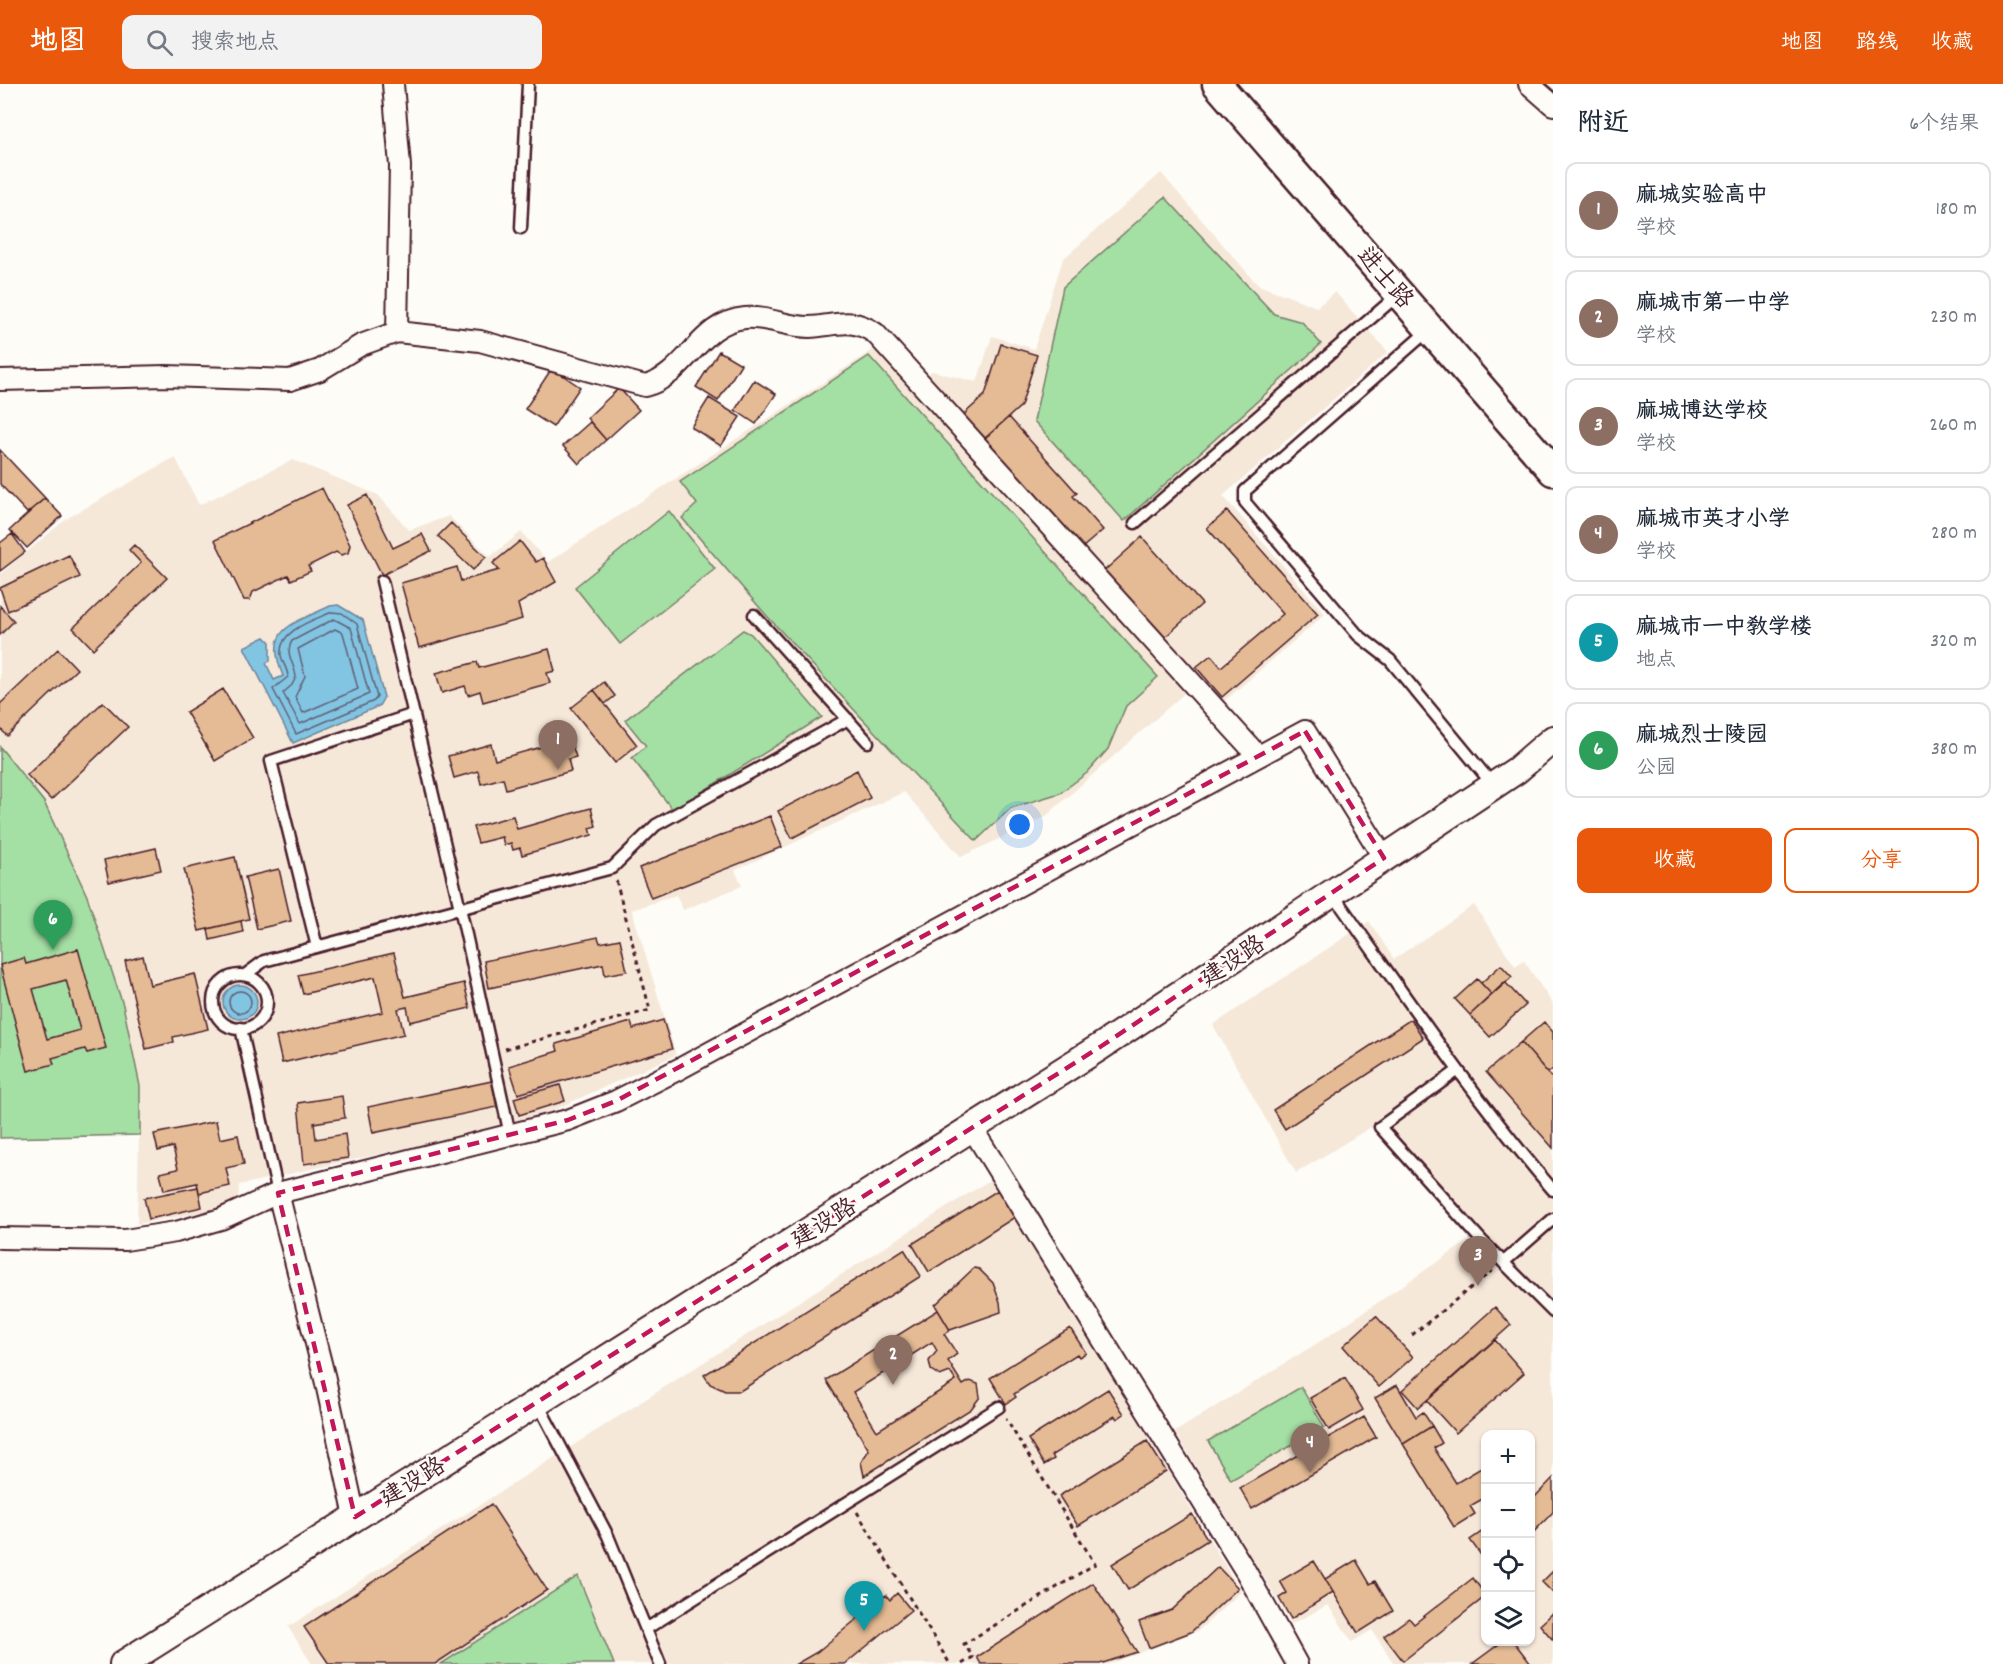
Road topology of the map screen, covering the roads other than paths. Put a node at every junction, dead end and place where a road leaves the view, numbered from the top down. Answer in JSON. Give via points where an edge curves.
{"nodes":[{"id":1,"x":393,"y":84,"type":"edge"},
{"id":2,"x":528,"y":84,"type":"edge"},
{"id":3,"x":1217,"y":84,"type":"edge"},
{"id":4,"x":1238,"y":84,"type":"edge"},
{"id":5,"x":1529,"y":84,"type":"edge"},
{"id":6,"x":1553,"y":105,"type":"edge"},
{"id":7,"x":521,"y":228,"type":"dead end"},
{"id":8,"x":1400,"y":294,"type":"junction"},
{"id":9,"x":1430,"y":329,"type":"junction"},
{"id":10,"x":397,"y":332,"type":"junction"},
{"id":11,"x":0,"y":380,"type":"edge"},
{"id":12,"x":1553,"y":448,"type":"edge"},
{"id":13,"x":1553,"y":471,"type":"edge"},
{"id":14,"x":1136,"y":523,"type":"dead end"},
{"id":15,"x":382,"y":581,"type":"dead end"},
{"id":16,"x":754,"y":615,"type":"dead end"},
{"id":17,"x":414,"y":714,"type":"junction"},
{"id":18,"x":848,"y":719,"type":"junction"},
{"id":19,"x":1553,"y":739,"type":"edge"},
{"id":20,"x":868,"y":742,"type":"dead end"},
{"id":21,"x":1553,"y":753,"type":"edge"},
{"id":22,"x":1258,"y":756,"type":"junction"},
{"id":23,"x":1517,"y":770,"type":"junction"},
{"id":24,"x":1493,"y":785,"type":"junction"},
{"id":25,"x":1384,"y":858,"type":"junction"},
{"id":26,"x":1332,"y":893,"type":"junction"},
{"id":27,"x":460,"y":908,"type":"junction"},
{"id":28,"x":317,"y":947,"type":"junction"},
{"id":29,"x":245,"y":975,"type":"junction"},
{"id":30,"x":241,"y":1028,"type":"junction"},
{"id":31,"x":1457,"y":1071,"type":"junction"},
{"id":32,"x":972,"y":1128,"type":"junction"},
{"id":33,"x":510,"y":1135,"type":"junction"},
{"id":34,"x":1553,"y":1190,"type":"edge"},
{"id":35,"x":278,"y":1194,"type":"junction"},
{"id":36,"x":1553,"y":1220,"type":"edge"},
{"id":37,"x":0,"y":1238,"type":"edge"},
{"id":38,"x":1505,"y":1261,"type":"junction"},
{"id":39,"x":1553,"y":1312,"type":"edge"},
{"id":40,"x":537,"y":1402,"type":"junction"},
{"id":41,"x":999,"y":1407,"type":"road end"},
{"id":42,"x":355,"y":1517,"type":"junction"},
{"id":43,"x":645,"y":1629,"type":"junction"},
{"id":44,"x":123,"y":1664,"type":"edge"},
{"id":45,"x":660,"y":1664,"type":"edge"},
{"id":46,"x":1297,"y":1664,"type":"edge"}],
"edges":[{"from":1,"to":10,"type":"street","via":[[400,166]]},
{"from":2,"to":7,"type":"lane"},
{"from":3,"to":8,"type":"main road","name":"进士路"},
{"from":4,"to":12,"type":"main road","name":"进士路"},
{"from":5,"to":6,"type":"street"},
{"from":8,"to":9,"type":"main road","name":"进士路"},
{"from":8,"to":14,"type":"lane"},
{"from":9,"to":13,"type":"main road","name":"进士路"},
{"from":9,"to":24,"type":"lane","via":[[1245,491],[1245,502],[1358,635],[1389,660]]},
{"from":10,"to":11,"type":"street","via":[[361,345],[320,370],[290,380],[166,376]]},
{"from":10,"to":22,"type":"street","via":[[480,341],[645,386],[664,379],[708,333],[729,321],[760,318],[791,326],[844,322],[867,328]]},
{"from":15,"to":17,"type":"lane"},
{"from":16,"to":18,"type":"lane"},
{"from":17,"to":27,"type":"lane"},
{"from":17,"to":28,"type":"lane","via":[[271,761]]},
{"from":18,"to":20,"type":"lane"},
{"from":18,"to":27,"type":"lane","via":[[656,825],[612,868]]},
{"from":19,"to":23,"type":"street","name":"建设路"},
{"from":21,"to":23,"type":"street","name":"建设路"},
{"from":22,"to":25,"type":"street","via":[[1305,730]]},
{"from":22,"to":33,"type":"street","via":[[616,1101],[568,1120]]},
{"from":23,"to":24,"type":"street","name":"建设路"},
{"from":24,"to":25,"type":"street","name":"建设路"},
{"from":25,"to":26,"type":"street","name":"建设路"},
{"from":26,"to":31,"type":"lane"},
{"from":26,"to":32,"type":"street","name":"建设路"},
{"from":27,"to":28,"type":"lane"},
{"from":27,"to":33,"type":"lane"},
{"from":28,"to":29,"type":"lane","via":[[264,961]]},
{"from":29,"to":30,"type":"lane","via":[[263,986],[267,1006],[256,1024]]},
{"from":29,"to":30,"type":"lane","via":[[224,979],[213,997],[218,1017],[226,1025]]},
{"from":30,"to":35,"type":"lane"},
{"from":31,"to":34,"type":"lane"},
{"from":31,"to":38,"type":"lane","via":[[1380,1127],[1482,1241]]},
{"from":32,"to":40,"type":"street","name":"建设路"},
{"from":32,"to":46,"type":"street","via":[[1240,1562]]},
{"from":33,"to":35,"type":"street"},
{"from":35,"to":37,"type":"street","via":[[220,1219],[176,1232],[125,1240]]},
{"from":35,"to":42,"type":"street"},
{"from":36,"to":38,"type":"lane"},
{"from":38,"to":39,"type":"lane"},
{"from":40,"to":42,"type":"street","name":"建设路"},
{"from":40,"to":43,"type":"lane","via":[[608,1536]]},
{"from":41,"to":43,"type":"lane"},
{"from":42,"to":44,"type":"street","name":"建设路"},
{"from":43,"to":45,"type":"lane"}]}
